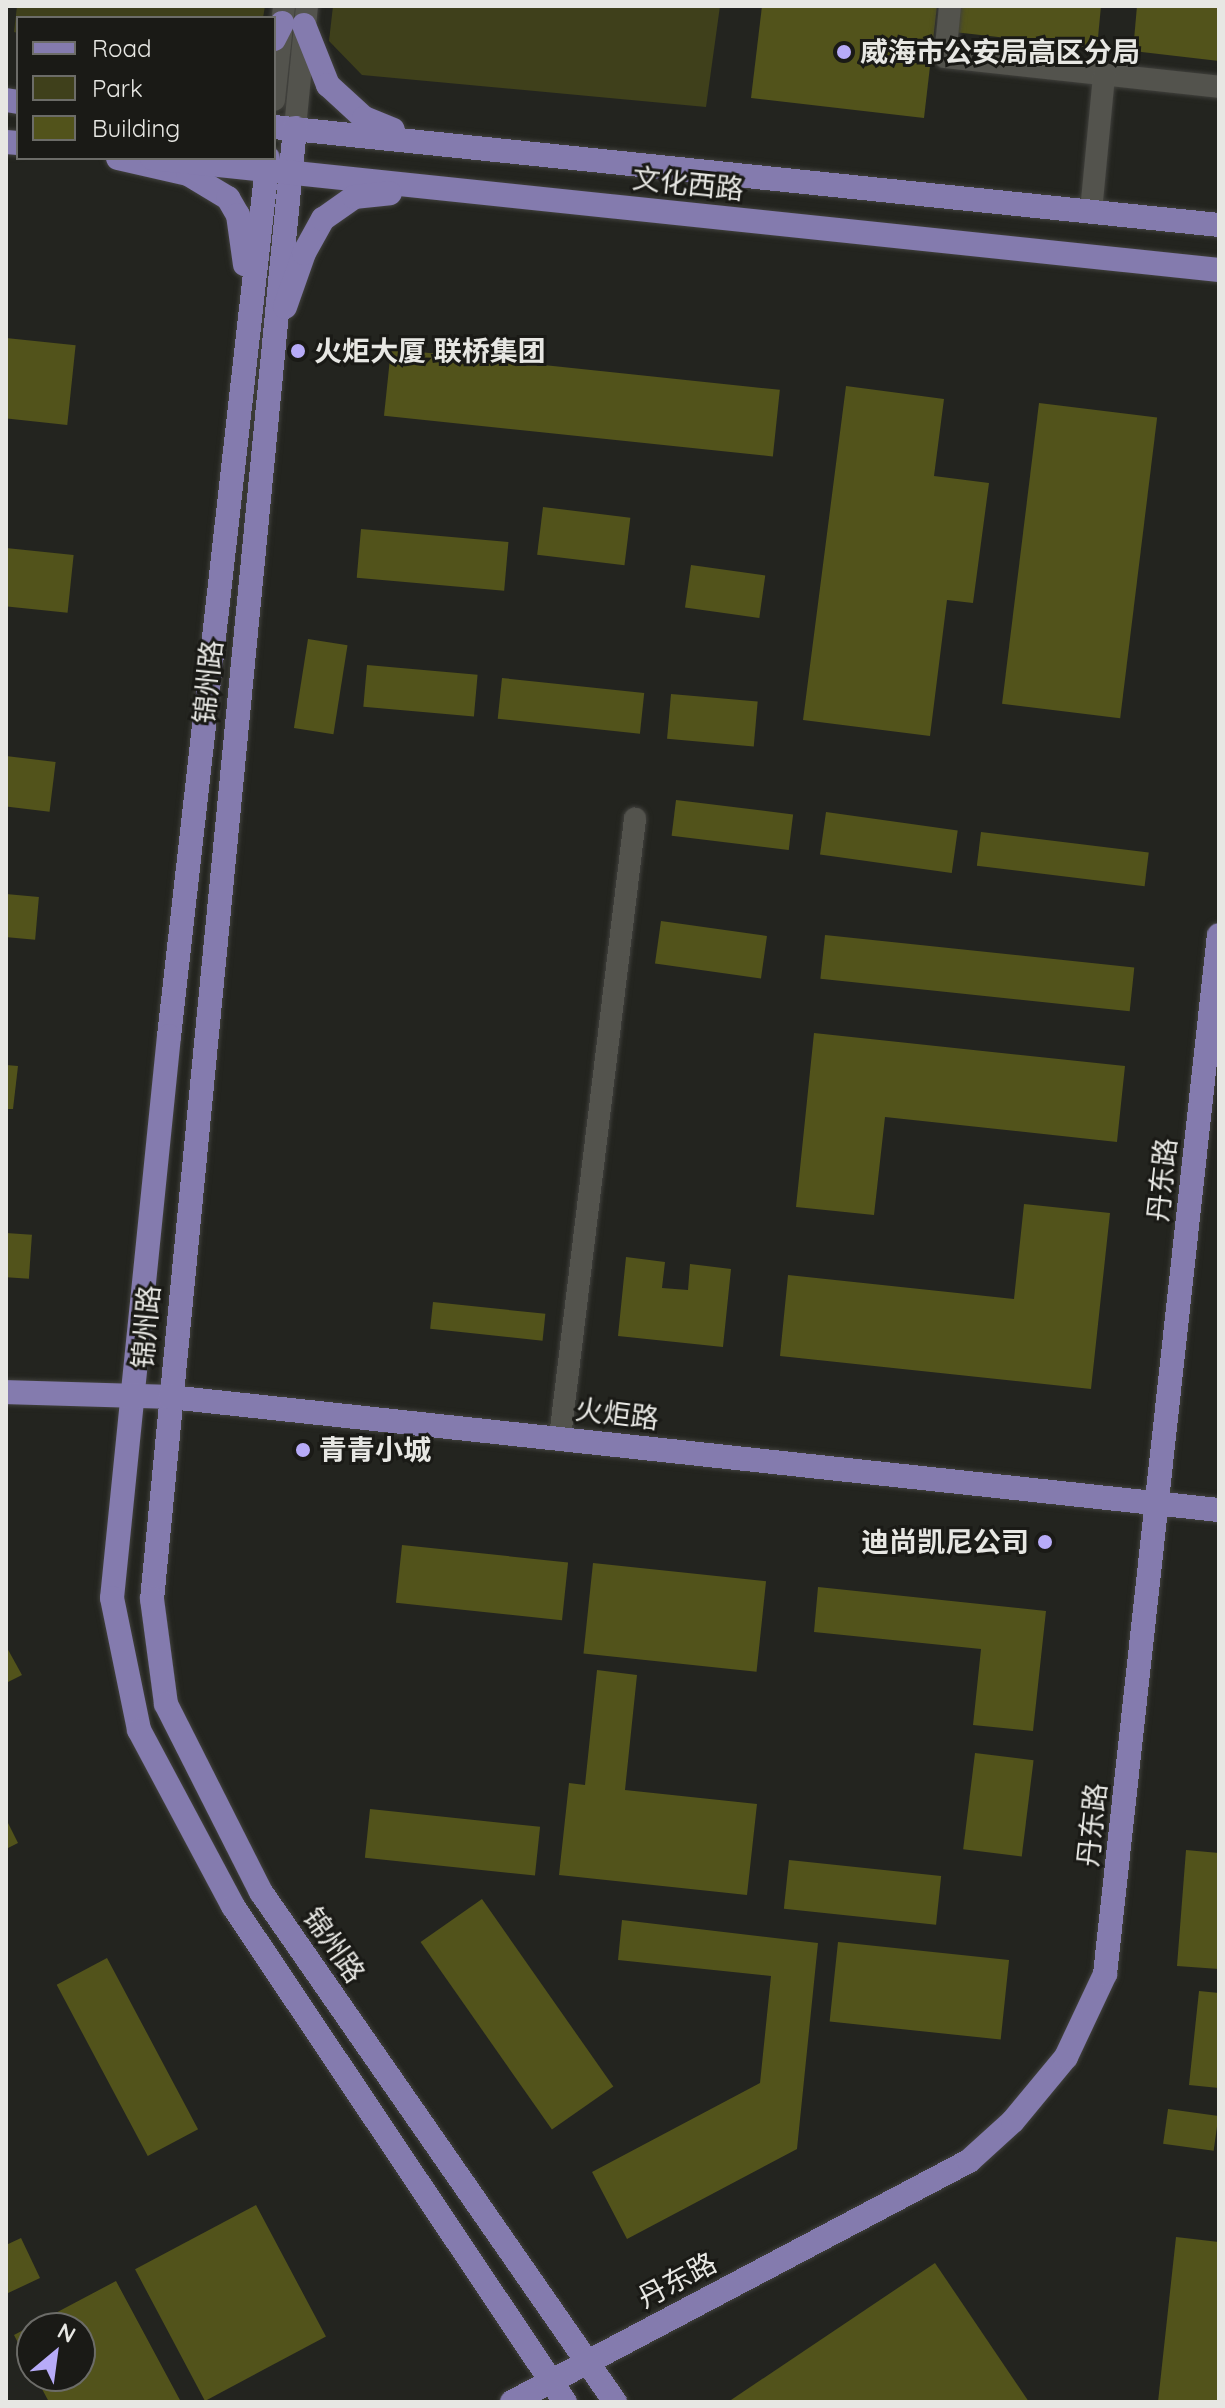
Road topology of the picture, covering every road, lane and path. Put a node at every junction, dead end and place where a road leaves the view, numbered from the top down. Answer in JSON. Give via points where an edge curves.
{"nodes":[{"id":1,"x":950,"y":6,"type":"edge"},
{"id":2,"x":290,"y":20,"type":"edge"},
{"id":3,"x":1104,"y":76,"type":"junction"},
{"id":4,"x":1219,"y":87,"type":"edge"},
{"id":5,"x":276,"y":90,"type":"edge"},
{"id":6,"x":284,"y":128,"type":"edge"},
{"id":7,"x":449,"y":145,"type":"junction"},
{"id":8,"x":127,"y":160,"type":"edge"},
{"id":9,"x":183,"y":160,"type":"edge"},
{"id":10,"x":275,"y":166,"type":"edge"},
{"id":11,"x":445,"y":189,"type":"junction"},
{"id":12,"x":1091,"y":211,"type":"junction"},
{"id":13,"x":1219,"y":225,"type":"edge"},
{"id":14,"x":1219,"y":270,"type":"edge"},
{"id":15,"x":247,"y":336,"type":"junction"},
{"id":16,"x":271,"y":348,"type":"junction"},
{"id":17,"x":635,"y":819,"type":"dead end"},
{"id":18,"x":1219,"y":935,"type":"edge"},
{"id":19,"x":6,"y":1392,"type":"edge"},
{"id":20,"x":132,"y":1394,"type":"junction"},
{"id":21,"x":170,"y":1397,"type":"junction"},
{"id":22,"x":560,"y":1437,"type":"junction"},
{"id":23,"x":1157,"y":1504,"type":"junction"},
{"id":24,"x":1219,"y":1510,"type":"edge"},
{"id":25,"x":588,"y":2361,"type":"junction"},
{"id":26,"x":551,"y":2381,"type":"junction"},
{"id":27,"x":512,"y":2402,"type":"edge"},
{"id":28,"x":565,"y":2402,"type":"edge"},
{"id":29,"x":615,"y":2402,"type":"edge"}],
"edges":[{"from":1,"to":3,"type":"street","via":[[945,57]]},
{"from":2,"to":5,"type":"street"},
{"from":2,"to":6,"type":"street"},
{"from":2,"to":7,"type":"main road","via":[[328,85],[349,107],[386,128]]},
{"from":3,"to":4,"type":"street"},
{"from":3,"to":12,"type":"street"},
{"from":6,"to":7,"type":"main road","name":"文化西路"},
{"from":6,"to":10,"type":"main road","name":"锦州路"},
{"from":7,"to":12,"type":"main road","name":"文化西路"},
{"from":8,"to":15,"type":"main road","via":[[188,174],[228,198],[245,242]]},
{"from":9,"to":10,"type":"main road","name":"文化西路"},
{"from":10,"to":11,"type":"main road","name":"文化西路"},
{"from":10,"to":15,"type":"main road","name":"锦州路"},
{"from":10,"to":16,"type":"main road","name":"锦州路"},
{"from":11,"to":14,"type":"main road","name":"文化西路"},
{"from":11,"to":16,"type":"main road","via":[[354,197],[323,219],[304,253]]},
{"from":12,"to":13,"type":"main road","name":"文化西路"},
{"from":15,"to":20,"type":"main road","name":"锦州路"},
{"from":16,"to":21,"type":"main road","name":"锦州路"},
{"from":17,"to":22,"type":"street"},
{"from":18,"to":23,"type":"main road","name":"丹东路"},
{"from":19,"to":20,"type":"main road","name":"火炬路"},
{"from":20,"to":21,"type":"main road","name":"火炬路"},
{"from":20,"to":26,"type":"main road","name":"锦州路","via":[[112,1598],[139,1730],[233,1906]]},
{"from":21,"to":22,"type":"main road","name":"火炬路"},
{"from":21,"to":25,"type":"main road","name":"锦州路","via":[[152,1599],[166,1704],[261,1892]]},
{"from":22,"to":23,"type":"main road","name":"火炬路"},
{"from":23,"to":24,"type":"main road","name":"火炬路"},
{"from":23,"to":25,"type":"main road","name":"丹东路","via":[[1105,1974],[1066,2057],[1013,2121],[969,2161]]},
{"from":25,"to":26,"type":"main road","name":"丹东路"},
{"from":25,"to":29,"type":"main road","name":"锦州路"},
{"from":26,"to":27,"type":"main road","name":"丹东路"},
{"from":26,"to":28,"type":"main road","name":"锦州路"}]}
